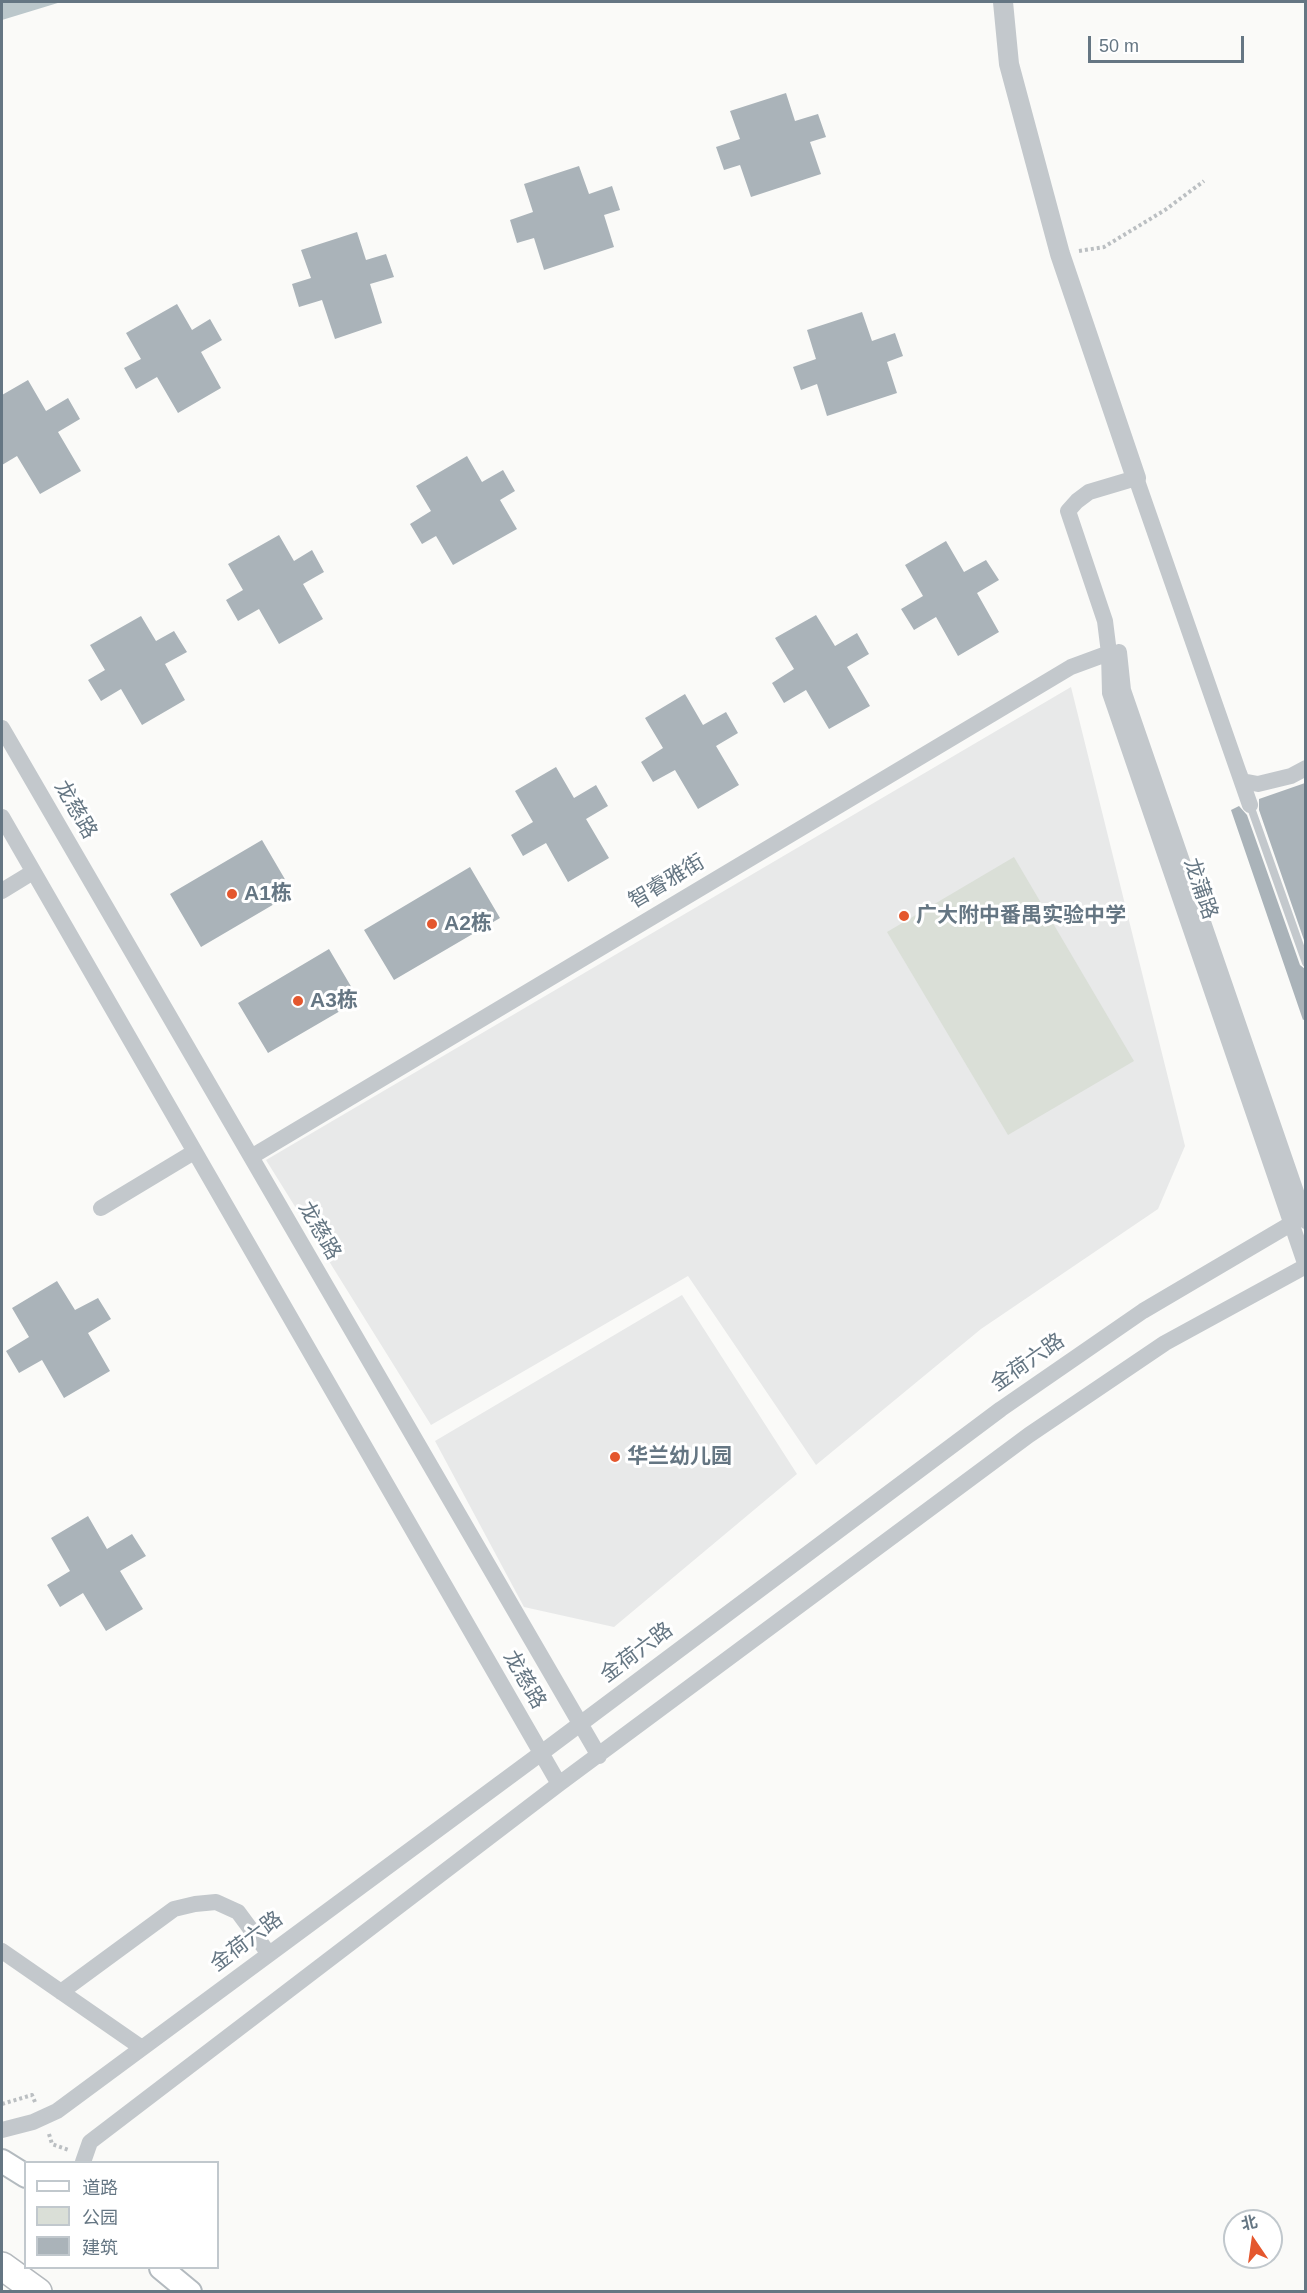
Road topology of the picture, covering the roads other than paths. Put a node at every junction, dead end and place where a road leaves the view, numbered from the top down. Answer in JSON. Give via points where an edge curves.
{"nodes":[{"id":1,"x":1003,"y":2,"type":"edge"},
{"id":2,"x":1140,"y":489,"type":"junction"},
{"id":3,"x":1077,"y":516,"type":"junction"},
{"id":4,"x":1109,"y":653,"type":"junction"},
{"id":5,"x":2,"y":728,"type":"edge"},
{"id":6,"x":1305,"y":768,"type":"edge"},
{"id":7,"x":1242,"y":782,"type":"junction"},
{"id":8,"x":1250,"y":805,"type":"joint"},
{"id":9,"x":2,"y":817,"type":"edge"},
{"id":10,"x":33,"y":872,"type":"junction"},
{"id":11,"x":2,"y":891,"type":"edge"},
{"id":12,"x":1305,"y":963,"type":"edge"},
{"id":13,"x":194,"y":1152,"type":"junction"},
{"id":14,"x":251,"y":1157,"type":"junction"},
{"id":15,"x":101,"y":1208,"type":"dead end"},
{"id":16,"x":1301,"y":1219,"type":"edge"},
{"id":17,"x":1305,"y":1266,"type":"edge"},
{"id":18,"x":580,"y":1724,"type":"junction"},
{"id":19,"x":540,"y":1754,"type":"junction"},
{"id":20,"x":598,"y":1756,"type":"junction"},
{"id":21,"x":559,"y":1784,"type":"junction"},
{"id":22,"x":2,"y":1951,"type":"edge"},
{"id":23,"x":269,"y":1954,"type":"junction"},
{"id":24,"x":61,"y":1992,"type":"junction"},
{"id":25,"x":142,"y":2048,"type":"junction"},
{"id":26,"x":2,"y":2130,"type":"edge"},
{"id":27,"x":84,"y":2158,"type":"edge"},
{"id":28,"x":2,"y":2161,"type":"edge"},
{"id":29,"x":24,"y":2175,"type":"edge"},
{"id":30,"x":2,"y":2266,"type":"edge"},
{"id":31,"x":162,"y":2269,"type":"edge"},
{"id":32,"x":38,"y":2292,"type":"edge"},
{"id":33,"x":190,"y":2292,"type":"edge"}],
"edges":[{"from":1,"to":2,"type":"street","via":[[1009,64],[1060,254]]},
{"from":2,"to":3,"type":"street","via":[[1089,492],[1068,511]]},
{"from":2,"to":7,"type":"street"},
{"from":3,"to":4,"type":"street","name":"龙蒲路","via":[[1105,621]]},
{"from":3,"to":16,"type":"street","name":"龙蒲路","via":[[1115,622],[1123,690]]},
{"from":4,"to":14,"type":"street","name":"智睿雅街","via":[[1071,667]]},
{"from":4,"to":16,"type":"street","name":"龙蒲路","via":[[1110,693]]},
{"from":5,"to":14,"type":"street","name":"龙慈路"},
{"from":6,"to":7,"type":"street","via":[[1291,776],[1258,784]]},
{"from":7,"to":8,"type":"street"},
{"from":8,"to":12,"type":"lane"},
{"from":9,"to":10,"type":"street","name":"龙慈路"},
{"from":10,"to":11,"type":"street"},
{"from":10,"to":13,"type":"street","name":"龙慈路"},
{"from":13,"to":15,"type":"street"},
{"from":13,"to":19,"type":"street","name":"龙慈路"},
{"from":14,"to":18,"type":"street","name":"龙慈路"},
{"from":16,"to":17,"type":"street","name":"龙蒲路"},
{"from":16,"to":18,"type":"street","name":"金荷六路","via":[[1143,1311],[1001,1408]]},
{"from":17,"to":20,"type":"street","via":[[1165,1343],[1029,1435]]},
{"from":18,"to":19,"type":"street","name":"金荷六路"},
{"from":18,"to":20,"type":"street","name":"龙慈路"},
{"from":19,"to":21,"type":"street","name":"龙慈路"},
{"from":19,"to":23,"type":"street","name":"金荷六路"},
{"from":20,"to":21,"type":"street"},
{"from":21,"to":27,"type":"street","via":[[90,2142]]},
{"from":22,"to":24,"type":"street"},
{"from":23,"to":24,"type":"street","via":[[238,1912],[216,1902],[195,1904],[174,1909]]},
{"from":23,"to":25,"type":"street","name":"金荷六路"},
{"from":24,"to":25,"type":"street"},
{"from":25,"to":26,"type":"street","name":"金荷六路","via":[[57,2111]]},
{"from":28,"to":29,"type":"main road"},
{"from":30,"to":32,"type":"highway"},
{"from":31,"to":33,"type":"main road"}]}
